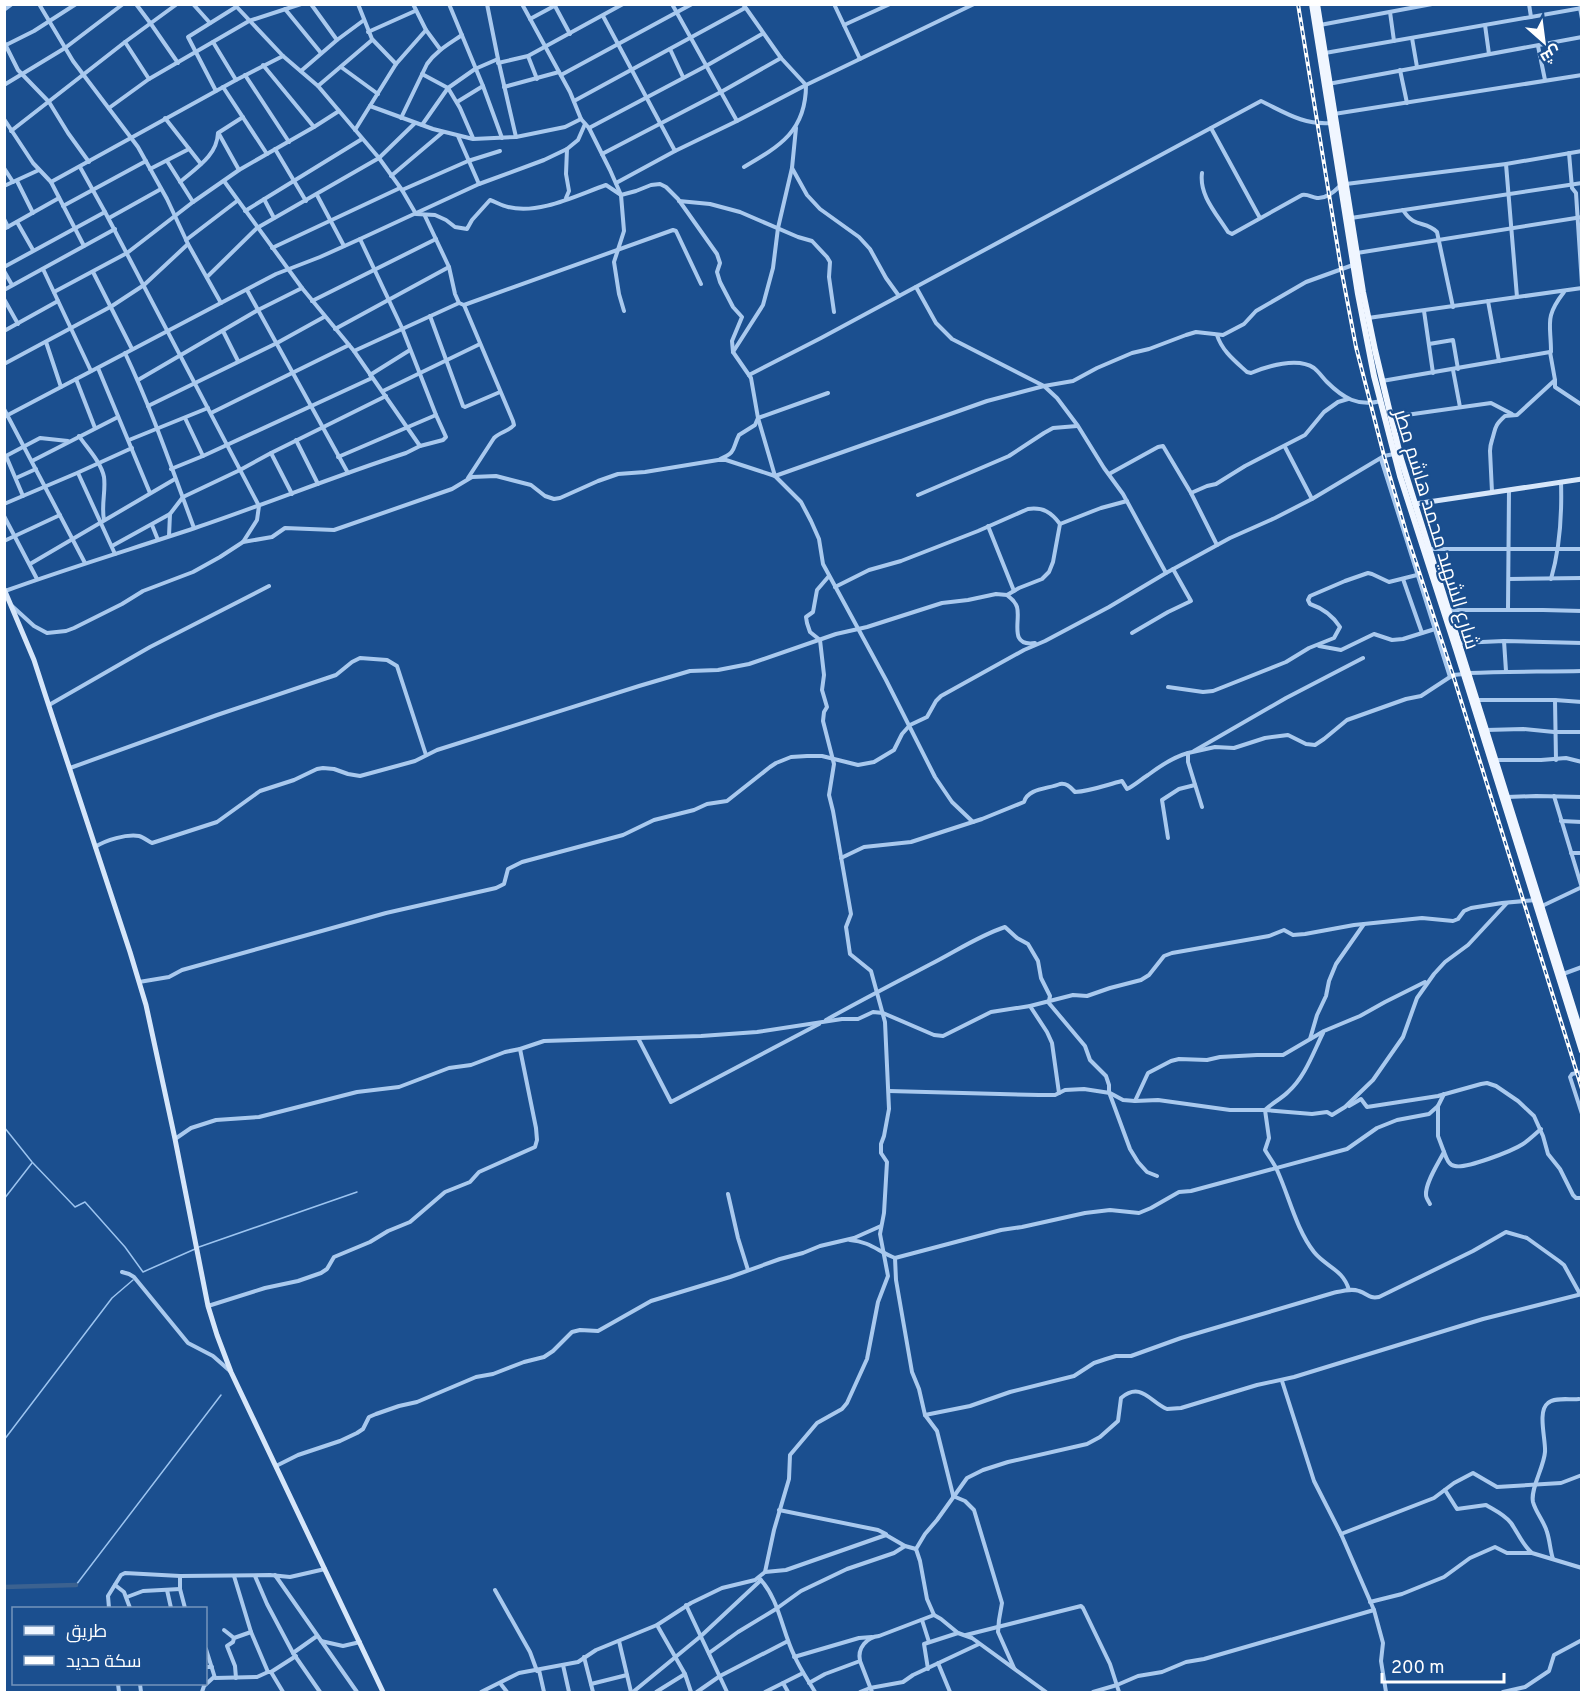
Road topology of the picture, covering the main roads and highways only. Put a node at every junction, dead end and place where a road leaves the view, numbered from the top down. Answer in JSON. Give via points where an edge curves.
{"nodes":[{"id":1,"x":1312,"y":4,"type":"edge"},
{"id":2,"x":1317,"y":4,"type":"edge"},
{"id":3,"x":1327,"y":84,"type":"junction"},
{"id":4,"x":1343,"y":185,"type":"junction"},
{"id":5,"x":1452,"y":626,"type":"junction"},
{"id":6,"x":1466,"y":673,"type":"junction"},
{"id":7,"x":1539,"y":902,"type":"junction"},
{"id":8,"x":1581,"y":1035,"type":"edge"},
{"id":9,"x":1581,"y":1051,"type":"edge"}],
"edges":[{"from":1,"to":3,"type":"main road","name":"شارع الشهيد محمد هاشم مطر"},
{"from":2,"to":3,"type":"main road","name":"شارع الشهيد محمد هاشم مطر"},
{"from":3,"to":4,"type":"main road","name":"شارع الشهيد محمد هاشم مطر"},
{"from":3,"to":4,"type":"main road","name":"شارع الشهيد محمد هاشم مطر"},
{"from":4,"to":5,"type":"main road","name":"شارع الشهيد محمد هاشم مطر","via":[[1368,318],[1401,459]]},
{"from":4,"to":5,"type":"main road","name":"شارع الشهيد محمد هاشم مطر","via":[[1369,353],[1394,453]]},
{"from":5,"to":6,"type":"main road","name":"شارع الشهيد محمد هاشم مطر"},
{"from":5,"to":6,"type":"main road","name":"شارع الشهيد محمد هاشم مطر"},
{"from":6,"to":7,"type":"main road","name":"شارع الشهيد محمد هاشم مطر"},
{"from":6,"to":7,"type":"main road","name":"شارع الشهيد محمد هاشم مطر"},
{"from":7,"to":8,"type":"main road","name":"شارع الشهيد محمد هاشم مطر"},
{"from":7,"to":9,"type":"main road","name":"شارع الشهيد محمد هاشم مطر"}]}
